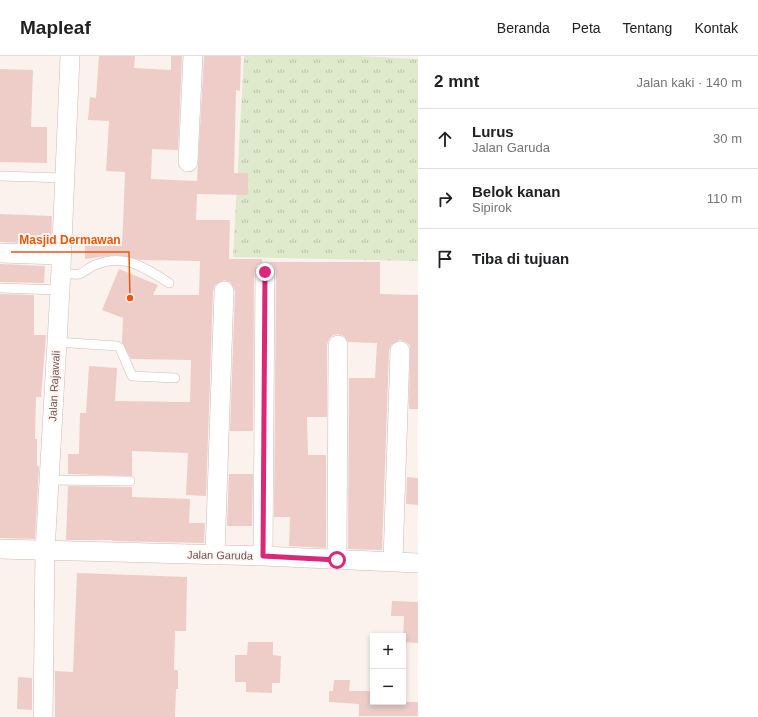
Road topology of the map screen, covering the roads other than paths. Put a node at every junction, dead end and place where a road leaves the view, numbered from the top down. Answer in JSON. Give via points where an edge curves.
{"nodes":[{"id":1,"x":70,"y":56,"type":"edge"},
{"id":2,"x":194,"y":56,"type":"edge"},
{"id":3,"x":188,"y":162,"type":"dead end"},
{"id":4,"x":0,"y":176,"type":"edge"},
{"id":5,"x":64,"y":178,"type":"junction"},
{"id":6,"x":0,"y":253,"type":"edge"},
{"id":7,"x":265,"y":272,"type":"dead end"},
{"id":8,"x":60,"y":273,"type":"junction"},
{"id":9,"x":169,"y":283,"type":"dead end"},
{"id":10,"x":0,"y":288,"type":"edge"},
{"id":11,"x":224,"y":292,"type":"dead end"},
{"id":12,"x":56,"y":342,"type":"junction"},
{"id":13,"x":338,"y":345,"type":"dead end"},
{"id":14,"x":400,"y":351,"type":"dead end"},
{"id":15,"x":175,"y":378,"type":"dead end"},
{"id":16,"x":50,"y":480,"type":"junction"},
{"id":17,"x":130,"y":480,"type":"dead end"},
{"id":18,"x":0,"y":549,"type":"edge"},
{"id":19,"x":45,"y":551,"type":"junction"},
{"id":20,"x":215,"y":555,"type":"junction"},
{"id":21,"x":263,"y":556,"type":"junction"},
{"id":22,"x":337,"y":560,"type":"junction"},
{"id":23,"x":393,"y":561,"type":"junction"},
{"id":24,"x":418,"y":563,"type":"edge"},
{"id":25,"x":43,"y":717,"type":"edge"}],
"edges":[{"from":1,"to":5,"type":"street","name":"Jalan Rajawali"},
{"from":2,"to":3,"type":"street"},
{"from":4,"to":5,"type":"lane"},
{"from":5,"to":8,"type":"street","name":"Jalan Rajawali"},
{"from":6,"to":8,"type":"street"},
{"from":7,"to":21,"type":"street"},
{"from":8,"to":9,"type":"lane","via":[[79,274],[107,261],[130,261]]},
{"from":8,"to":10,"type":"lane"},
{"from":8,"to":12,"type":"street","name":"Jalan Rajawali"},
{"from":11,"to":20,"type":"street"},
{"from":12,"to":15,"type":"lane","via":[[117,346],[132,376]]},
{"from":12,"to":16,"type":"street","name":"Jalan Rajawali"},
{"from":13,"to":22,"type":"street"},
{"from":14,"to":23,"type":"street"},
{"from":16,"to":17,"type":"lane"},
{"from":16,"to":19,"type":"street","name":"Jalan Rajawali"},
{"from":18,"to":19,"type":"street","name":"Jalan Garuda"},
{"from":19,"to":20,"type":"street","name":"Jalan Garuda"},
{"from":19,"to":25,"type":"street","name":"Jalan Rajawali"},
{"from":20,"to":21,"type":"street","name":"Jalan Garuda"},
{"from":21,"to":22,"type":"street","name":"Jalan Garuda"},
{"from":22,"to":23,"type":"street","name":"Jalan Garuda"},
{"from":23,"to":24,"type":"street","name":"Jalan Garuda"}]}
